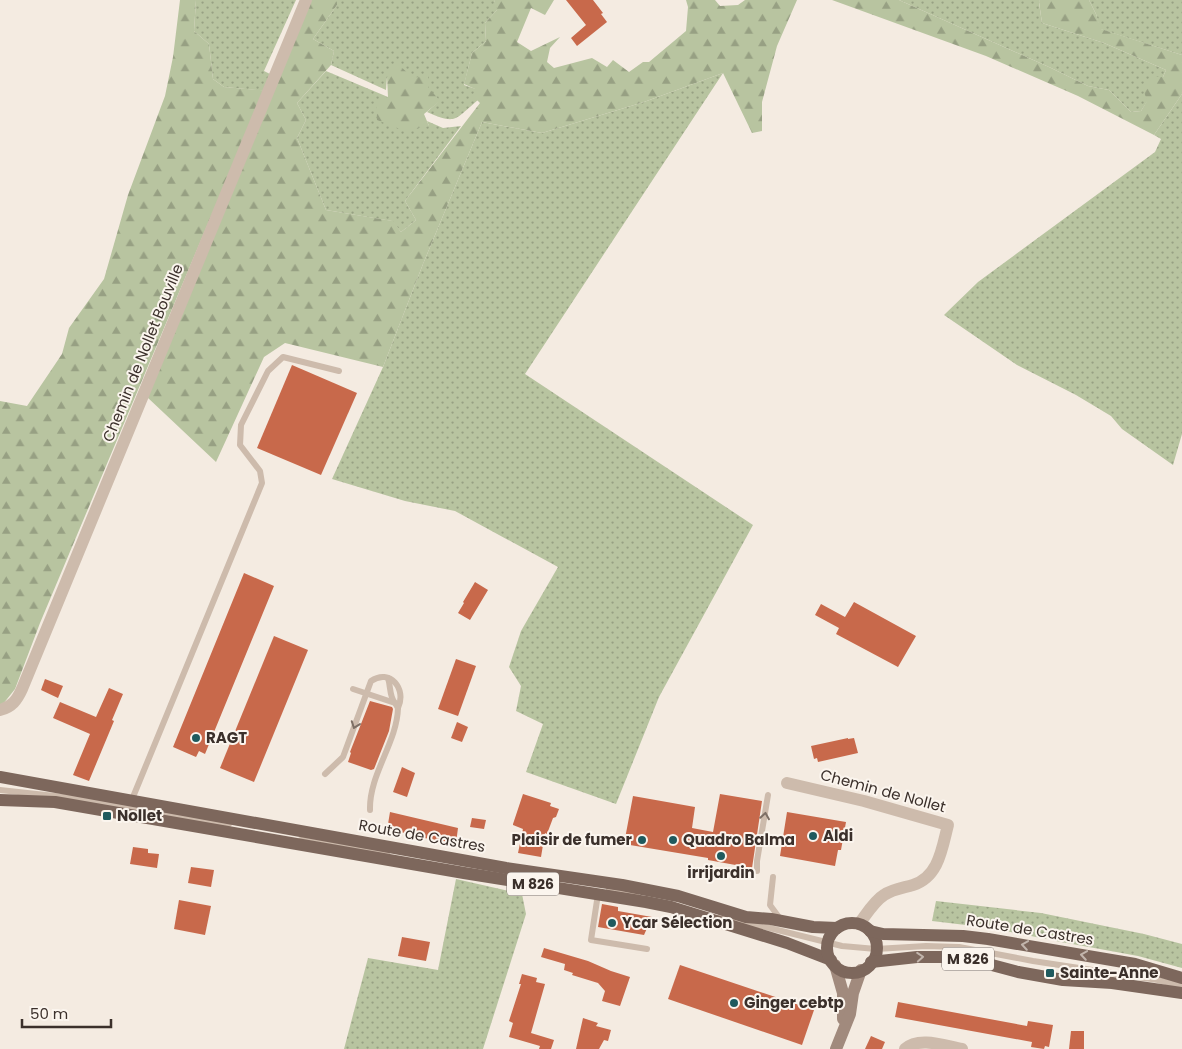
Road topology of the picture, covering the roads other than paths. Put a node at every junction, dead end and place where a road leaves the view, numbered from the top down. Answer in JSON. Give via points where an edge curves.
{"nodes":[{"id":1,"x":306,"y":0,"type":"edge"},
{"id":2,"x":339,"y":371,"type":"dead end"},
{"id":3,"x":387,"y":677,"type":"junction"},
{"id":4,"x":353,"y":689,"type":"dead end"},
{"id":5,"x":366,"y":694,"type":"junction"},
{"id":6,"x":396,"y":705,"type":"junction"},
{"id":7,"x":0,"y":710,"type":"edge"},
{"id":8,"x":325,"y":774,"type":"dead end"},
{"id":9,"x":0,"y":777,"type":"edge"},
{"id":10,"x":787,"y":783,"type":"dead end"},
{"id":11,"x":0,"y":790,"type":"edge"},
{"id":12,"x":19,"y":792,"type":"junction"},
{"id":13,"x":768,"y":795,"type":"dead end"},
{"id":14,"x":133,"y":796,"type":"dead end"},
{"id":15,"x":0,"y":800,"type":"edge"},
{"id":16,"x":56,"y":802,"type":"junction"},
{"id":17,"x":370,"y":810,"type":"dead end"},
{"id":18,"x":260,"y":824,"type":"junction"},
{"id":19,"x":275,"y":840,"type":"junction"},
{"id":20,"x":757,"y":871,"type":"dead end"},
{"id":21,"x":773,"y":877,"type":"dead end"},
{"id":22,"x":598,"y":894,"type":"junction"},
{"id":23,"x":859,"y":924,"type":"junction"},
{"id":24,"x":783,"y":926,"type":"junction"},
{"id":25,"x":837,"y":928,"type":"junction"},
{"id":26,"x":870,"y":931,"type":"junction"},
{"id":27,"x":828,"y":943,"type":"junction"},
{"id":28,"x":647,"y":949,"type":"dead end"},
{"id":29,"x":876,"y":949,"type":"junction"},
{"id":30,"x":871,"y":962,"type":"junction"},
{"id":31,"x":833,"y":963,"type":"junction"},
{"id":32,"x":861,"y":970,"type":"junction"},
{"id":33,"x":1182,"y":979,"type":"edge"},
{"id":34,"x":1158,"y":980,"type":"junction"},
{"id":35,"x":1182,"y":986,"type":"edge"},
{"id":36,"x":1182,"y":993,"type":"edge"},
{"id":37,"x":843,"y":1028,"type":"junction"},
{"id":38,"x":836,"y":1049,"type":"edge"},
{"id":39,"x":905,"y":1049,"type":"edge"},
{"id":40,"x":962,"y":1049,"type":"edge"}],
"edges":[{"from":1,"to":7,"type":"street","name":"Chemin de Nollet Bouville","via":[[22,689],[17,700]]},
{"from":2,"to":14,"type":"lane","via":[[283,357],[268,370],[241,425],[240,445],[260,470],[262,483]]},
{"from":3,"to":5,"type":"lane","via":[[371,681]]},
{"from":3,"to":6,"type":"lane"},
{"from":3,"to":6,"type":"lane","via":[[398,686],[401,694],[401,701]]},
{"from":4,"to":5,"type":"lane"},
{"from":5,"to":6,"type":"lane"},
{"from":5,"to":8,"type":"lane","one_way":true,"via":[[343,757]]},
{"from":6,"to":17,"type":"lane","via":[[394,728],[373,787]]},
{"from":9,"to":18,"type":"main road","name":"Route de Castres","number":"M 826"},
{"from":10,"to":23,"type":"street","name":"Chemin de Nollet","via":[[948,825],[934,870],[915,884],[883,896]]},
{"from":11,"to":12,"type":"lane"},
{"from":12,"to":16,"type":"lane"},
{"from":12,"to":18,"type":"lane","via":[[237,826]]},
{"from":20,"to":13,"type":"lane","one_way":true},
{"from":15,"to":16,"type":"main road","name":"Route de Castres","number":"M 826"},
{"from":16,"to":19,"type":"main road","name":"Route de Castres","number":"M 826"},
{"from":18,"to":24,"type":"main road","name":"Route de Castres","number":"M 826","via":[[506,868],[622,885],[678,896]]},
{"from":19,"to":22,"type":"main road","name":"Route de Castres","number":"M 826"},
{"from":19,"to":24,"type":"lane","via":[[311,840],[597,887],[664,899],[726,918]]},
{"from":21,"to":24,"type":"lane","via":[[770,904]]},
{"from":22,"to":28,"type":"lane","via":[[591,940]]},
{"from":22,"to":31,"type":"main road","name":"Route de Castres","number":"M 826","via":[[671,907],[787,943]]},
{"from":23,"to":25,"type":"main road","number":"M 826","via":[[848,923]]},
{"from":23,"to":26,"type":"main road","number":"M 826"},
{"from":24,"to":25,"type":"main road","name":"Route de Castres","number":"M 826"},
{"from":24,"to":27,"type":"lane"},
{"from":25,"to":27,"type":"main road"},
{"from":26,"to":29,"type":"main road"},
{"from":33,"to":26,"type":"main road","name":"Route de Castres","number":"M 826","one_way":true,"via":[[1135,964],[979,938]]},
{"from":27,"to":29,"type":"lane"},
{"from":27,"to":31,"type":"main road"},
{"from":29,"to":30,"type":"main road"},
{"from":29,"to":34,"type":"lane","via":[[959,947]]},
{"from":30,"to":32,"type":"main road"},
{"from":30,"to":36,"type":"main road","number":"M 826","one_way":true,"via":[[917,957],[957,958],[1063,980]]},
{"from":31,"to":32,"type":"main road","number":"M 826","via":[[850,972]]},
{"from":31,"to":37,"type":"street","via":[[843,993]]},
{"from":32,"to":37,"type":"street","via":[[850,1014]]},
{"from":33,"to":34,"type":"lane"},
{"from":34,"to":35,"type":"lane"},
{"from":37,"to":38,"type":"street"},
{"from":39,"to":40,"type":"street","via":[[910,1044],[924,1042]]}]}
